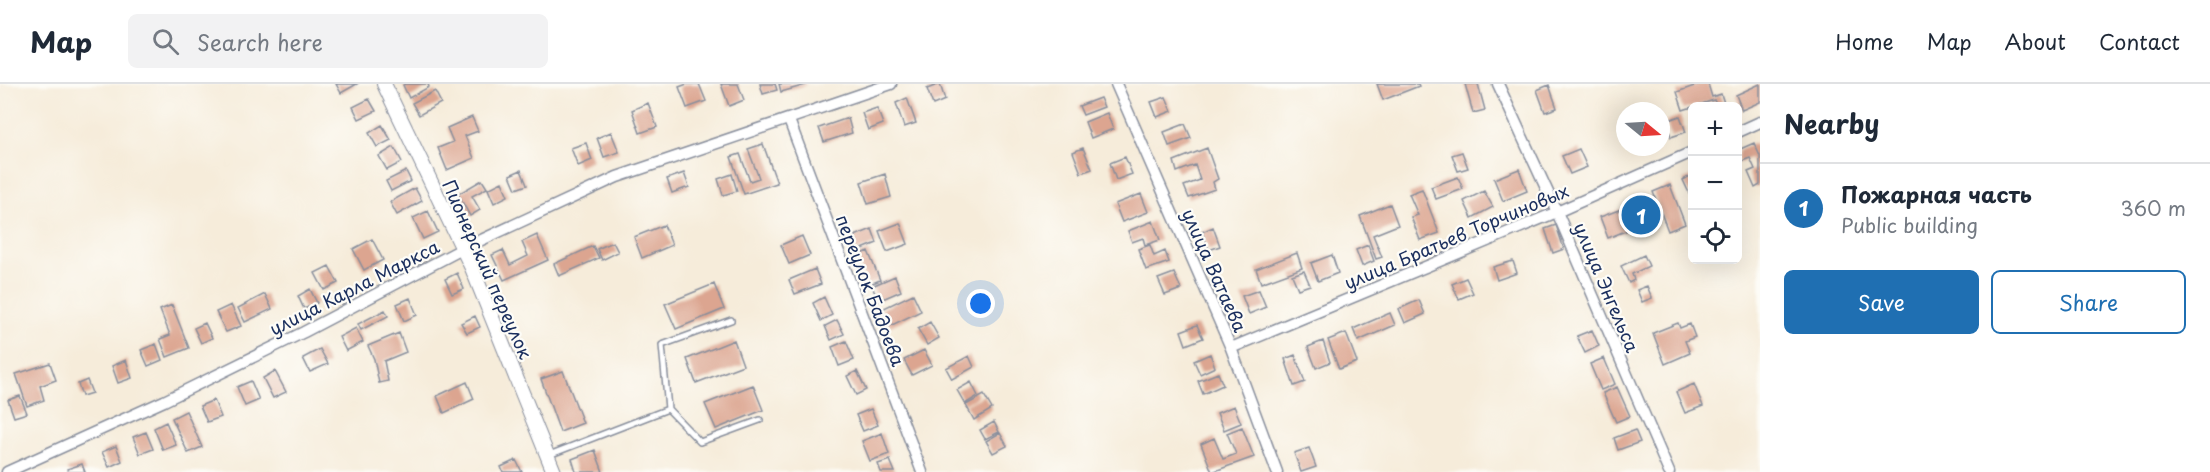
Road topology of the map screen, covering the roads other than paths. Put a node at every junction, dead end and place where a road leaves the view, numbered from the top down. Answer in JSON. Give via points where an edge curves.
{"nodes":[{"id":1,"x":384,"y":84,"type":"edge"},
{"id":2,"x":891,"y":84,"type":"edge"},
{"id":3,"x":1116,"y":84,"type":"edge"},
{"id":4,"x":1498,"y":84,"type":"edge"},
{"id":5,"x":789,"y":120,"type":"junction"},
{"id":6,"x":1760,"y":122,"type":"edge"},
{"id":7,"x":1742,"y":130,"type":"edge"},
{"id":8,"x":1688,"y":154,"type":"edge"},
{"id":9,"x":1557,"y":212,"type":"junction"},
{"id":10,"x":462,"y":249,"type":"junction"},
{"id":11,"x":731,"y":320,"type":"dead end"},
{"id":12,"x":1231,"y":348,"type":"junction"},
{"id":13,"x":668,"y":409,"type":"junction"},
{"id":14,"x":760,"y":420,"type":"dead end"},
{"id":15,"x":547,"y":456,"type":"junction"},
{"id":16,"x":7,"y":472,"type":"edge"},
{"id":17,"x":554,"y":472,"type":"edge"},
{"id":18,"x":922,"y":472,"type":"edge"},
{"id":19,"x":1278,"y":472,"type":"edge"},
{"id":20,"x":1669,"y":472,"type":"edge"}],
"edges":[{"from":1,"to":10,"type":"street","name":"Пионерский переулок"},
{"from":2,"to":5,"type":"street","name":"улица Карла Маркса"},
{"from":3,"to":12,"type":"street","name":"улица Ватаева"},
{"from":4,"to":9,"type":"street","name":"улица Энгельса"},
{"from":5,"to":10,"type":"street","name":"улица Карла Маркса","via":[[617,177]]},
{"from":5,"to":18,"type":"street","name":"переулок Бадоева"},
{"from":6,"to":7,"type":"street"},
{"from":8,"to":9,"type":"street","name":"улица Братьев Торчиновых"},
{"from":9,"to":12,"type":"street","name":"улица Братьев Торчиновых"},
{"from":9,"to":20,"type":"street","name":"улица Энгельса"},
{"from":10,"to":15,"type":"street","name":"Пионерский переулок"},
{"from":10,"to":16,"type":"street","name":"улица Карла Маркса","via":[[164,401]]},
{"from":11,"to":13,"type":"lane","via":[[663,345]]},
{"from":12,"to":19,"type":"street","name":"улица Ватаева"},
{"from":13,"to":14,"type":"lane","via":[[700,442]]},
{"from":13,"to":15,"type":"lane"},
{"from":15,"to":17,"type":"street","name":"Пионерский переулок"}]}
